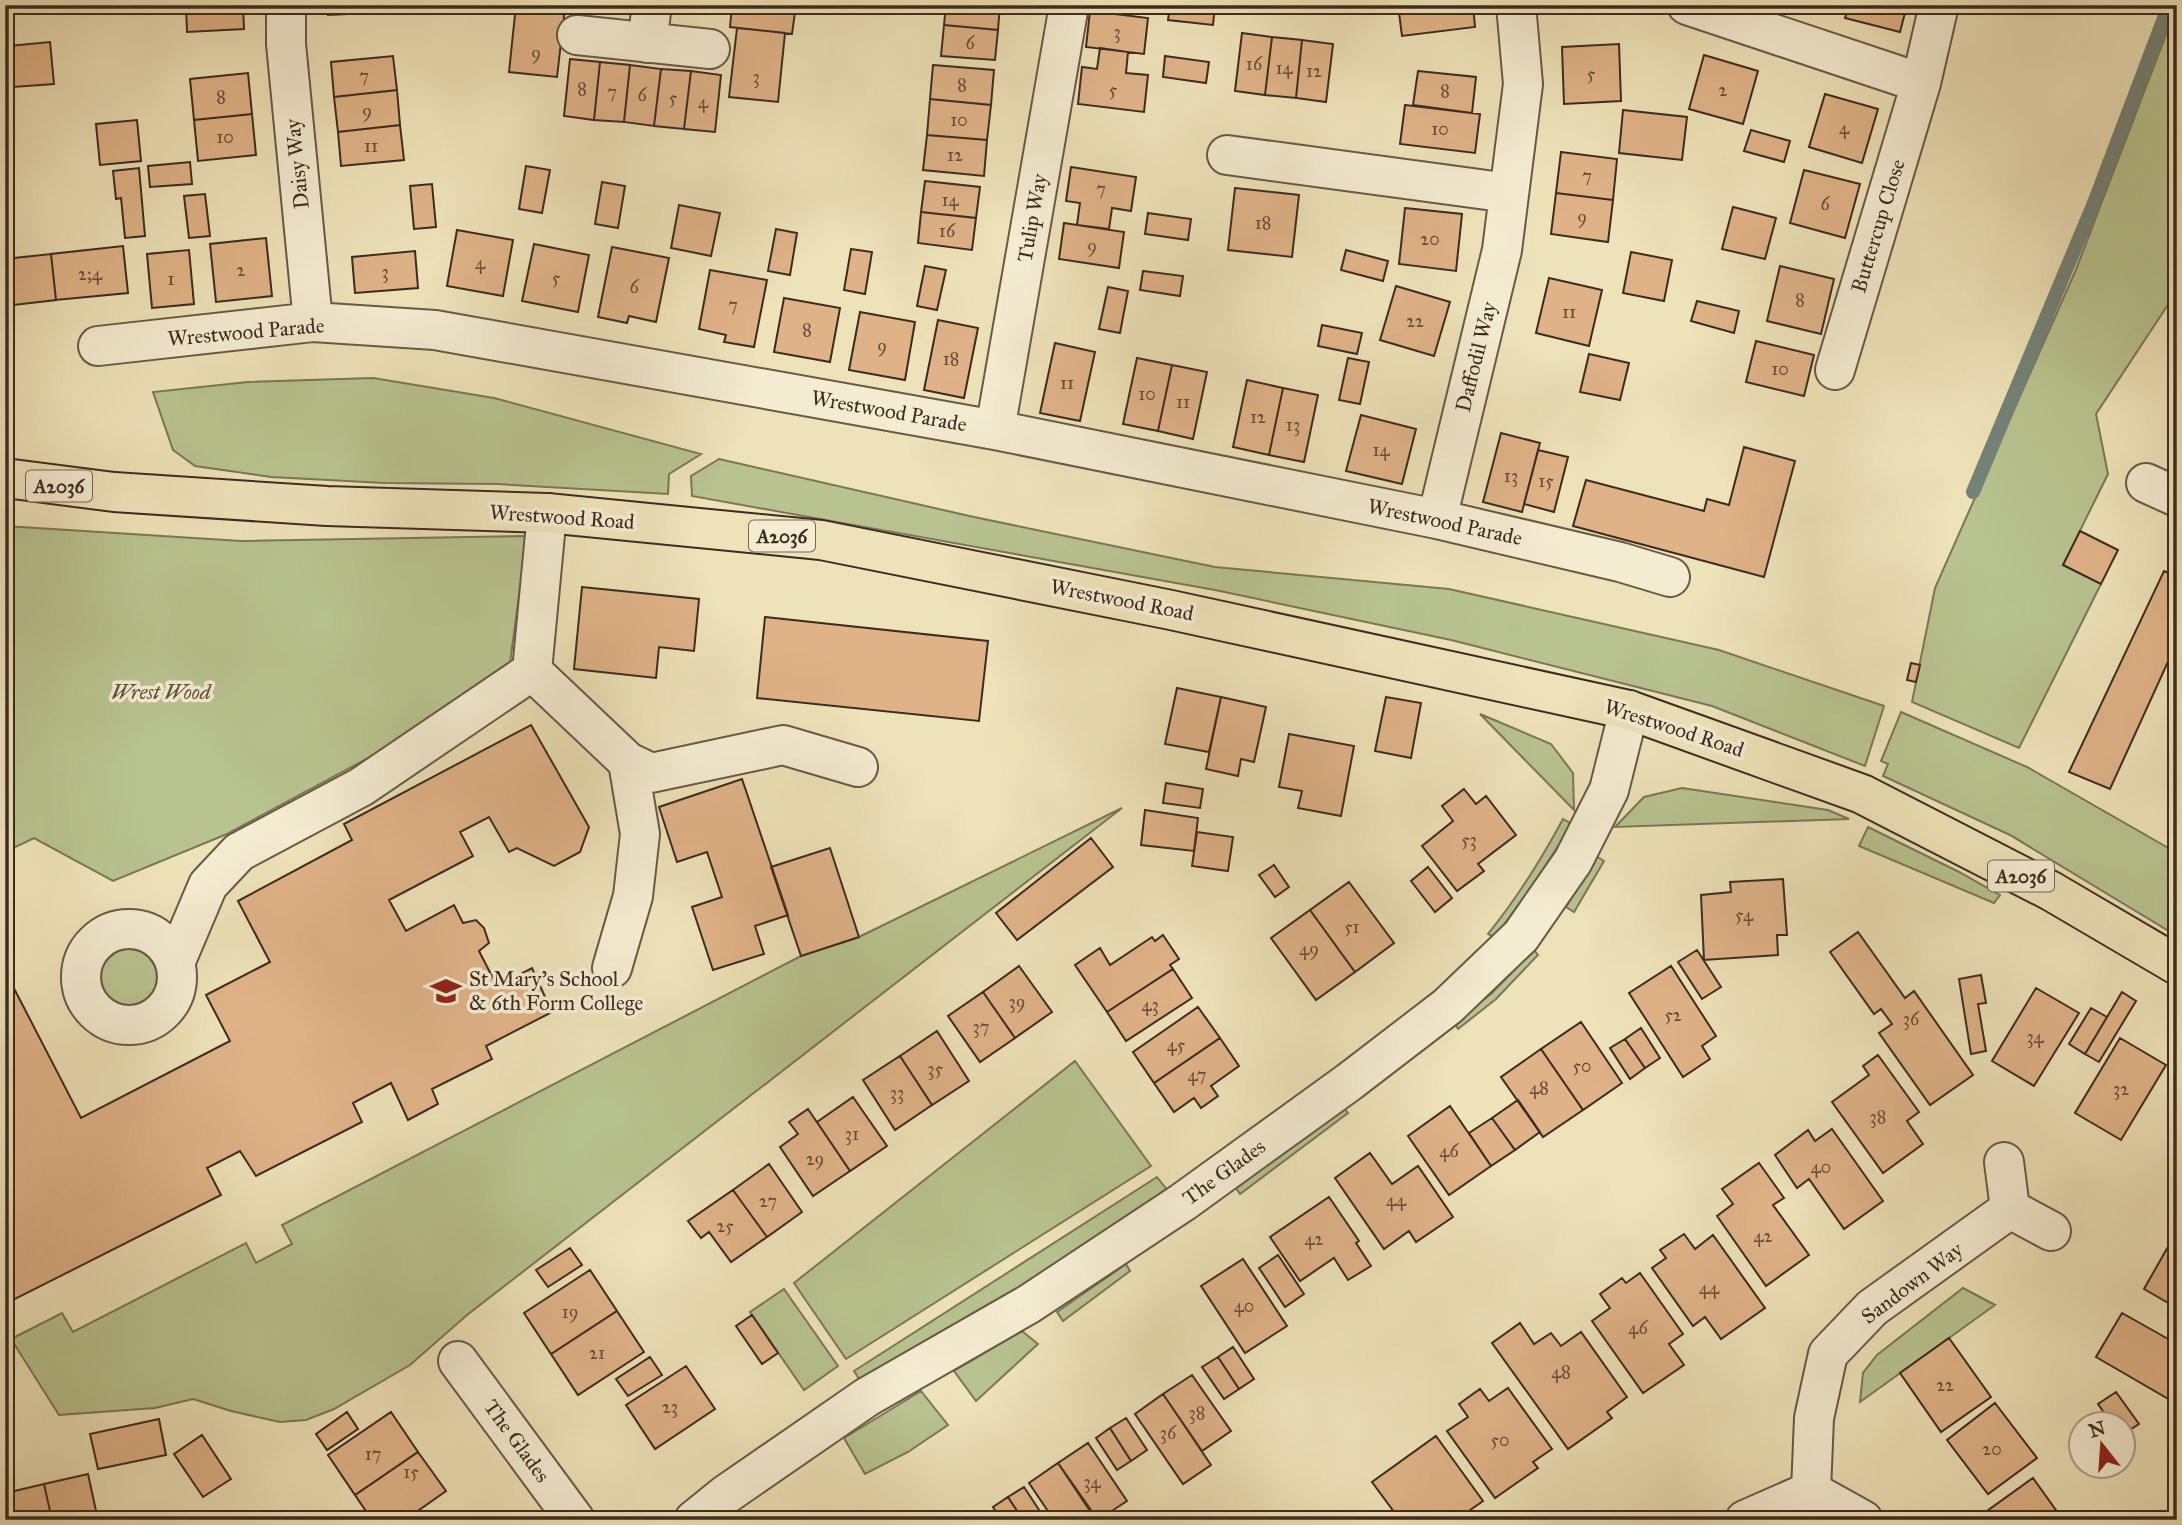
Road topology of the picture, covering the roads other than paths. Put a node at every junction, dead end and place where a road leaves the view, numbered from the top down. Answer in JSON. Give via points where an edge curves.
{"nodes":[{"id":1,"x":286,"y":5,"type":"edge"},
{"id":2,"x":652,"y":5,"type":"edge"},
{"id":3,"x":1066,"y":5,"type":"edge"},
{"id":4,"x":1516,"y":5,"type":"edge"},
{"id":5,"x":1688,"y":5,"type":"edge"},
{"id":6,"x":1939,"y":5,"type":"edge"},
{"id":7,"x":577,"y":36,"type":"dead end"},
{"id":8,"x":647,"y":43,"type":"junction"},
{"id":9,"x":710,"y":50,"type":"dead end"},
{"id":10,"x":1921,"y":83,"type":"junction"},
{"id":11,"x":1227,"y":155,"type":"dead end"},
{"id":12,"x":1509,"y":193,"type":"junction"},
{"id":13,"x":313,"y":322,"type":"junction"},
{"id":14,"x":99,"y":346,"type":"dead end"},
{"id":15,"x":1835,"y":370,"type":"dead end"},
{"id":16,"x":995,"y":430,"type":"junction"},
{"id":17,"x":5,"y":478,"type":"edge"},
{"id":18,"x":547,"y":513,"type":"junction"},
{"id":19,"x":1437,"y":519,"type":"junction"},
{"id":20,"x":1670,"y":577,"type":"dead end"},
{"id":21,"x":532,"y":671,"type":"junction"},
{"id":22,"x":1629,"y":710,"type":"junction"},
{"id":23,"x":628,"y":762,"type":"junction"},
{"id":24,"x":858,"y":767,"type":"dead end"},
{"id":25,"x":175,"y":963,"type":"dead end"},
{"id":26,"x":2177,"y":965,"type":"edge"},
{"id":27,"x":612,"y":968,"type":"dead end"},
{"id":28,"x":2004,"y":1162,"type":"dead end"},
{"id":29,"x":2010,"y":1209,"type":"junction"},
{"id":30,"x":2051,"y":1231,"type":"dead end"},
{"id":31,"x":458,"y":1362,"type":"dead end"},
{"id":32,"x":1811,"y":1491,"type":"junction"},
{"id":33,"x":575,"y":1520,"type":"edge"},
{"id":34,"x":694,"y":1520,"type":"edge"},
{"id":35,"x":1745,"y":1520,"type":"edge"},
{"id":36,"x":1863,"y":1520,"type":"edge"}],
"edges":[{"from":1,"to":13,"type":"street","name":"Daisy Way"},
{"from":2,"to":8,"type":"street"},
{"from":3,"to":16,"type":"street","name":"Tulip Way"},
{"from":4,"to":12,"type":"street","name":"Daffodil Way","via":[[1523,85]]},
{"from":5,"to":10,"type":"street"},
{"from":6,"to":10,"type":"street","name":"Buttercup Close"},
{"from":7,"to":8,"type":"street"},
{"from":8,"to":9,"type":"street"},
{"from":10,"to":15,"type":"street","name":"Buttercup Close"},
{"from":11,"to":12,"type":"street"},
{"from":12,"to":19,"type":"street","name":"Daffodil Way","via":[[1502,250]]},
{"from":13,"to":14,"type":"street","name":"Wrestwood Parade"},
{"from":13,"to":16,"type":"street","name":"Wrestwood Parade","via":[[435,330]]},
{"from":16,"to":19,"type":"street","name":"Wrestwood Parade"},
{"from":17,"to":18,"type":"main road","name":"Wrestwood Road","number":"A2036","via":[[114,492],[327,506]]},
{"from":18,"to":21,"type":"street"},
{"from":18,"to":22,"type":"main road","name":"Wrestwood Road","number":"A2036","via":[[821,540],[1171,610]]},
{"from":19,"to":20,"type":"street","name":"Wrestwood Parade"},
{"from":21,"to":23,"type":"street"},
{"from":21,"to":25,"type":"street","via":[[361,787],[239,852],[208,885]]},
{"from":22,"to":26,"type":"main road","name":"Wrestwood Road","number":"A2036","via":[[1862,794],[2051,891]]},
{"from":22,"to":34,"type":"street","name":"The Glades","via":[[1609,790],[1573,861],[1521,936],[1448,1006],[1183,1202],[1029,1304],[867,1396]]},
{"from":23,"to":24,"type":"street","via":[[651,774],[783,745]]},
{"from":23,"to":27,"type":"street","via":[[640,834],[633,896]]},
{"from":28,"to":29,"type":"street"},
{"from":29,"to":30,"type":"street"},
{"from":29,"to":32,"type":"street","name":"Sandown Way","via":[[1872,1308],[1828,1354],[1814,1418]]},
{"from":31,"to":33,"type":"street","name":"The Glades"},
{"from":32,"to":35,"type":"street"},
{"from":32,"to":36,"type":"street"}]}
